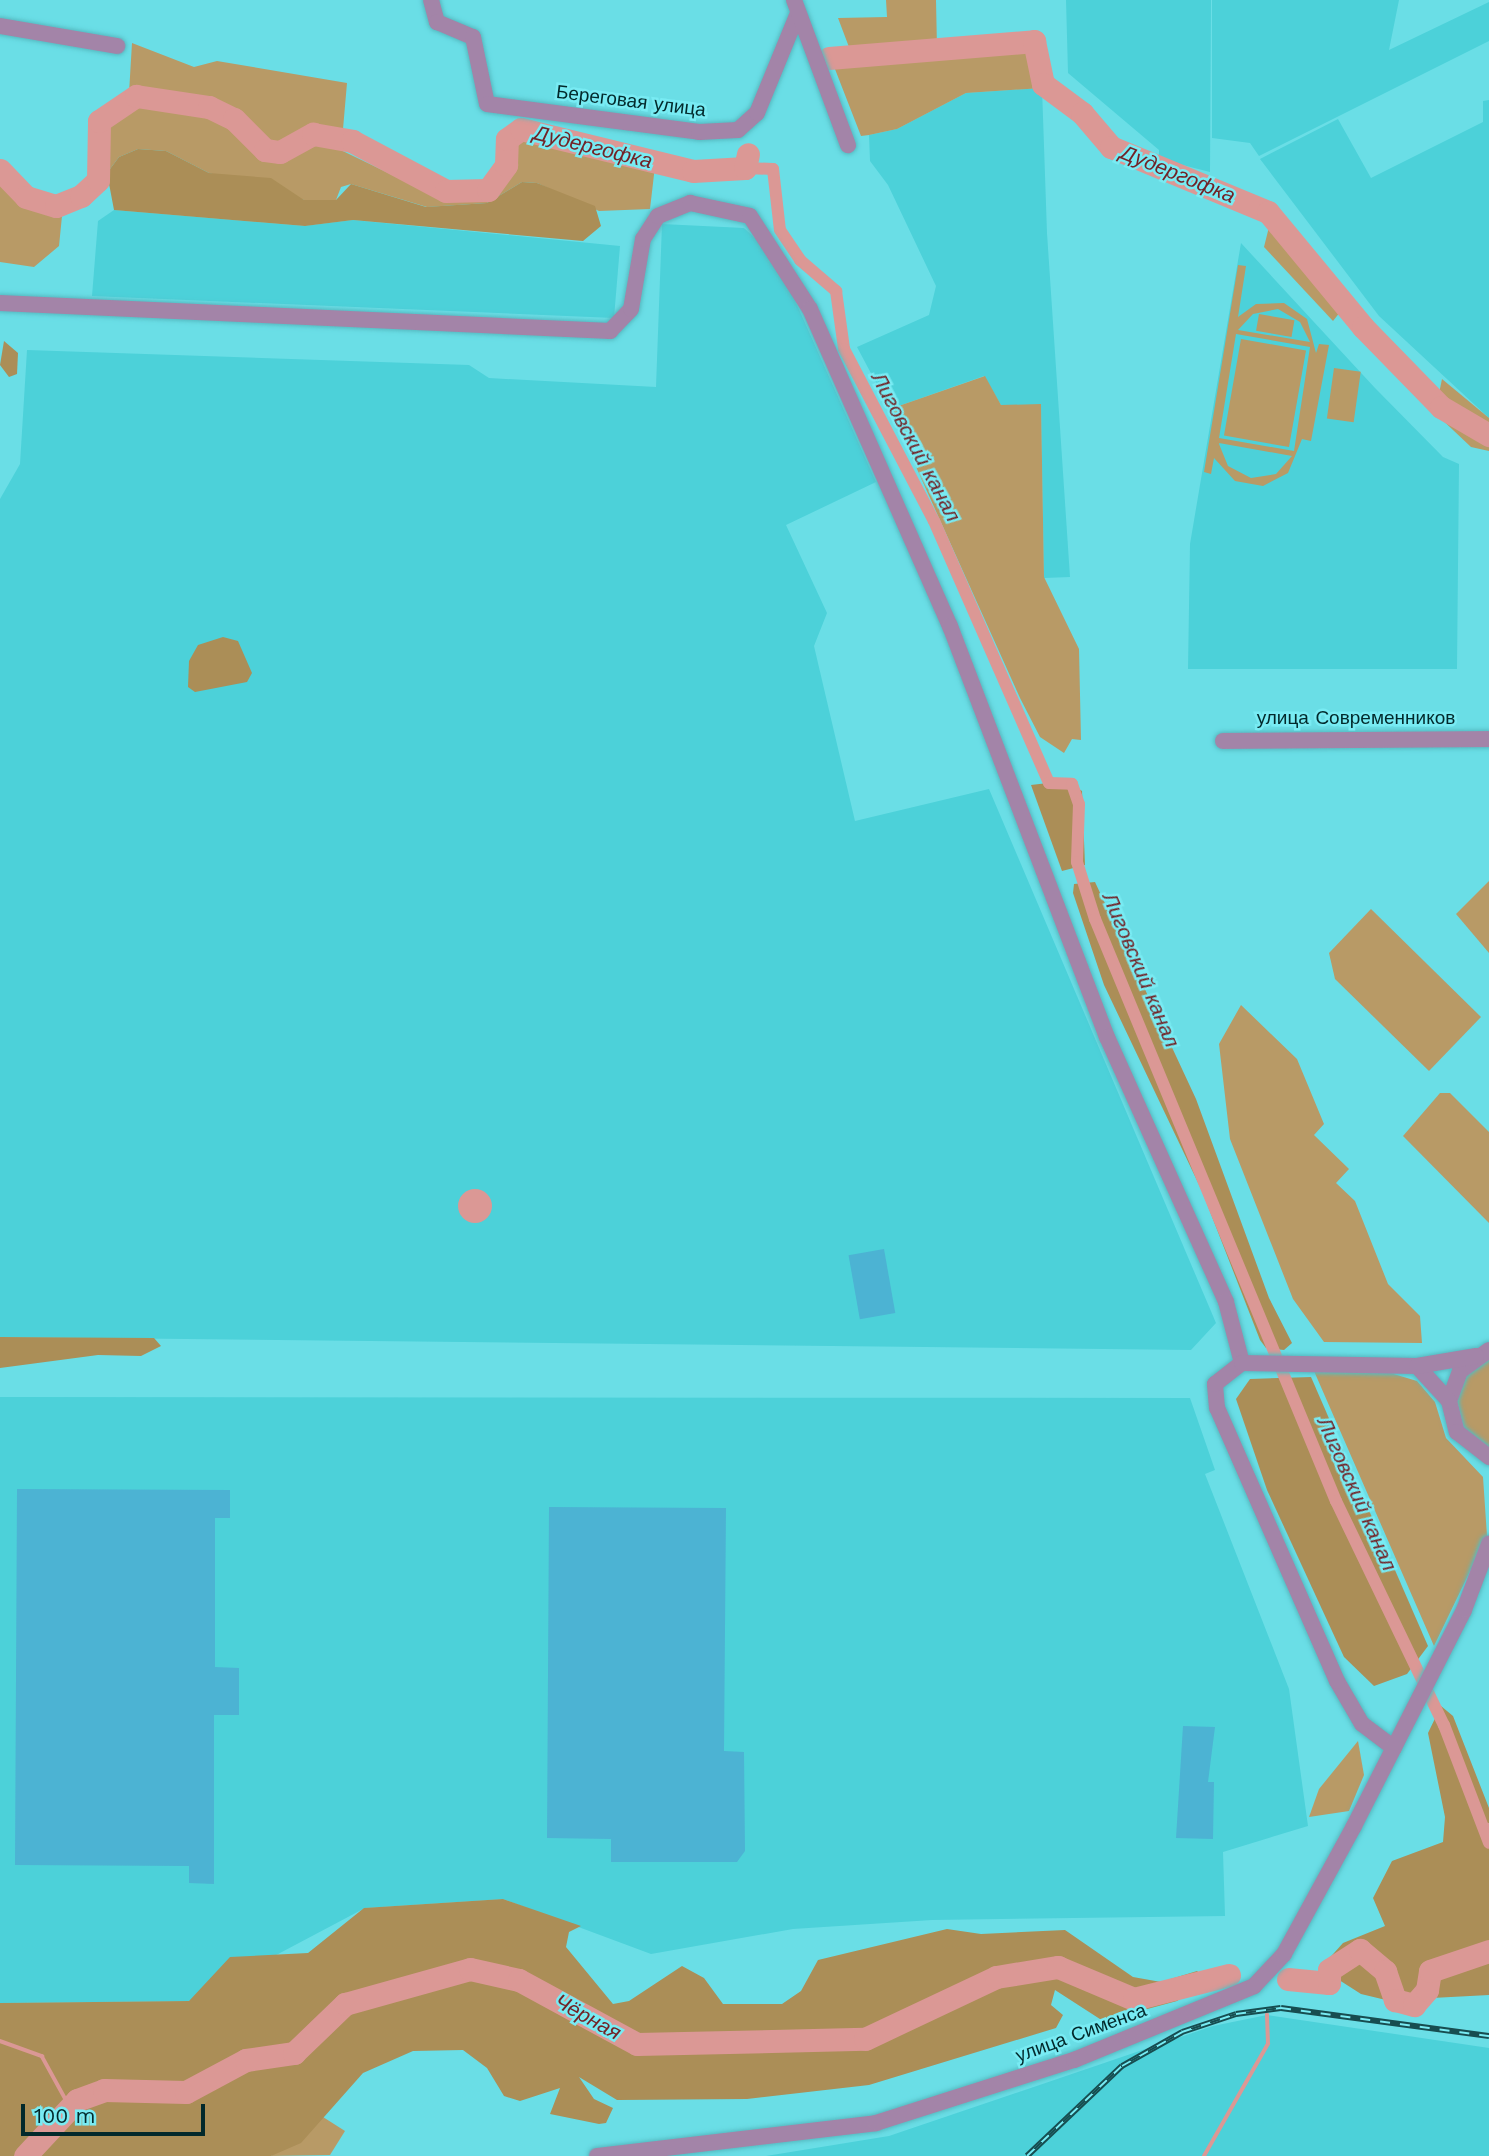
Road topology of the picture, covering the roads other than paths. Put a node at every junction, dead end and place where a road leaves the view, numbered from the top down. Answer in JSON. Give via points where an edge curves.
{"nodes":[{"id":1,"x":430,"y":0,"type":"edge"},
{"id":2,"x":796,"y":6,"type":"edge"},
{"id":3,"x":0,"y":26,"type":"edge"},
{"id":4,"x":117,"y":46,"type":"dead end"},
{"id":5,"x":848,"y":145,"type":"dead end"},
{"id":6,"x":0,"y":303,"type":"edge"},
{"id":7,"x":1489,"y":739,"type":"edge"},
{"id":8,"x":1223,"y":741,"type":"dead end"},
{"id":9,"x":1482,"y":1353,"type":"edge"},
{"id":10,"x":1242,"y":1363,"type":"junction"},
{"id":11,"x":1417,"y":1366,"type":"junction"},
{"id":12,"x":1449,"y":1401,"type":"junction"},
{"id":13,"x":1486,"y":1459,"type":"edge"},
{"id":14,"x":1489,"y":1544,"type":"edge"},
{"id":15,"x":1394,"y":1748,"type":"junction"},
{"id":16,"x":597,"y":2156,"type":"edge"}],
"edges":[{"from":1,"to":2,"type":"street","name":"Береговая улица","via":[[437,22],[473,37],[480,93],[487,104],[699,132],[738,130],[763,104]]},
{"from":2,"to":5,"type":"street"},
{"from":3,"to":4,"type":"street"},
{"from":6,"to":10,"type":"street","via":[[610,331],[631,309],[643,239],[658,216],[690,203],[750,216],[810,309],[950,626],[1107,1037],[1226,1302]]},
{"from":7,"to":8,"type":"street","name":"улица Современников"},
{"from":9,"to":11,"type":"street"},
{"from":9,"to":12,"type":"street","via":[[1454,1380]]},
{"from":10,"to":11,"type":"street"},
{"from":10,"to":15,"type":"street","via":[[1220,1376],[1217,1408],[1337,1681],[1362,1724]]},
{"from":11,"to":12,"type":"street"},
{"from":12,"to":13,"type":"street","via":[[1457,1432]]},
{"from":14,"to":15,"type":"street","name":"улица Сименса","via":[[1439,1660]]},
{"from":15,"to":16,"type":"street","name":"улица Сименса","via":[[1284,1954],[1232,1998],[1074,2060],[876,2123]]}]}
